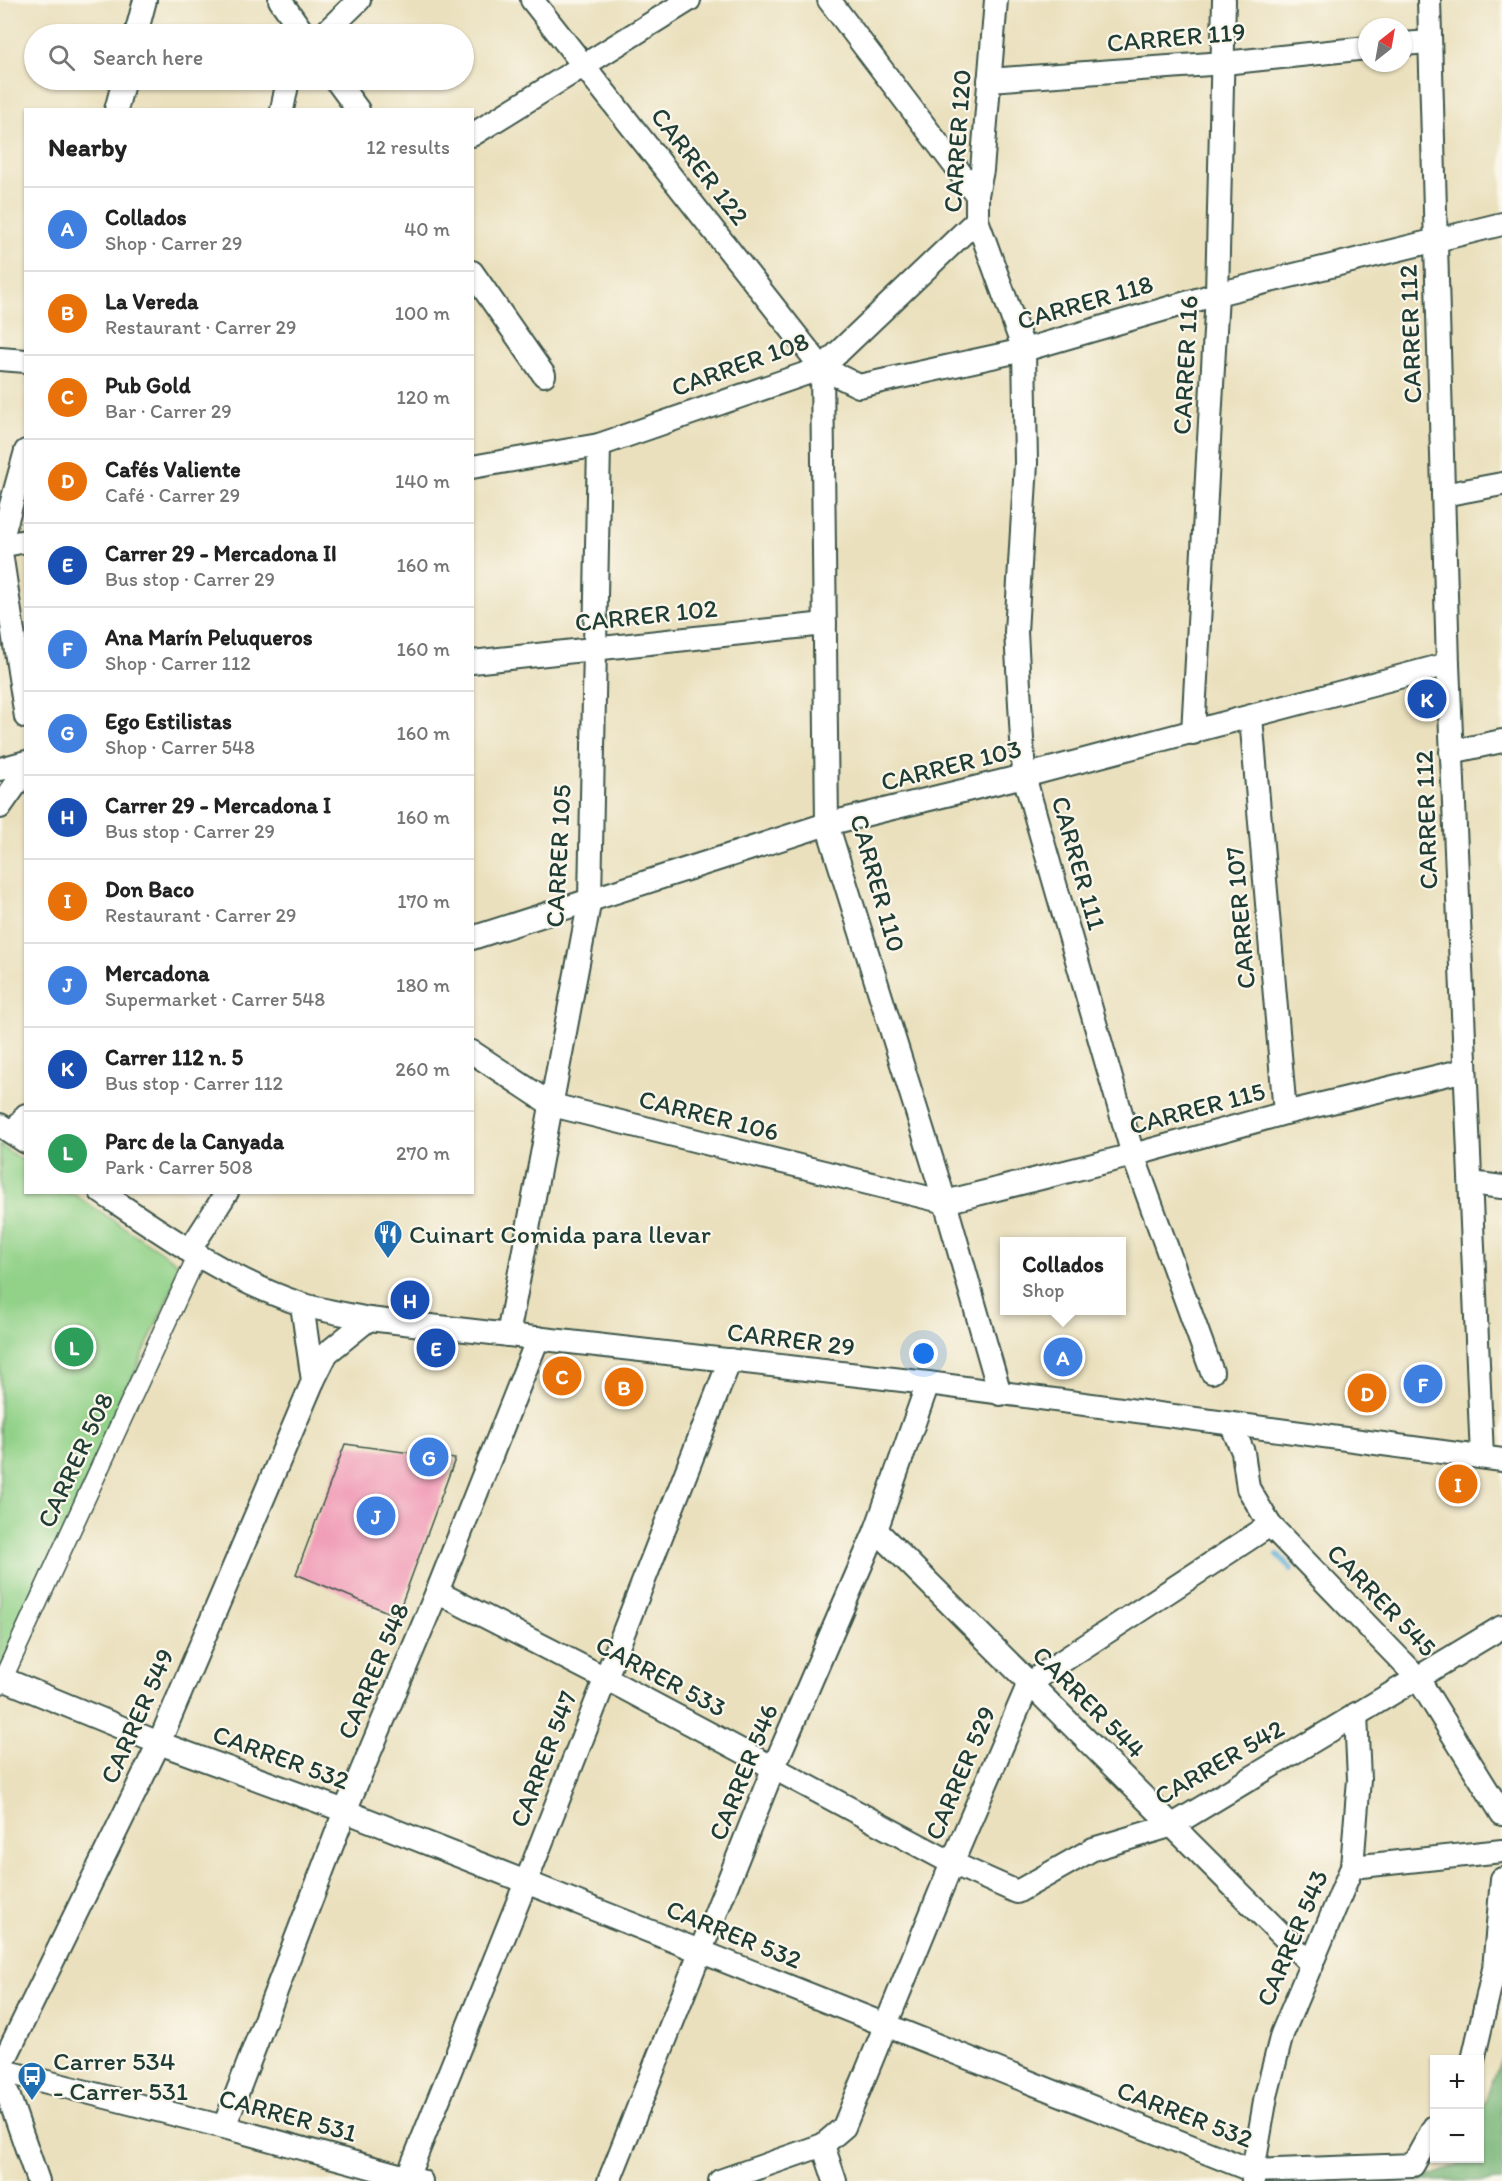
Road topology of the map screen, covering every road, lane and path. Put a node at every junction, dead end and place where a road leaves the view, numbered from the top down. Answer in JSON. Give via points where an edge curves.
{"nodes":[{"id":1,"x":145,"y":0,"type":"edge"},
{"id":2,"x":280,"y":0,"type":"edge"},
{"id":3,"x":358,"y":0,"type":"edge"},
{"id":4,"x":532,"y":0,"type":"edge"},
{"id":5,"x":689,"y":0,"type":"edge"},
{"id":6,"x":829,"y":0,"type":"edge"},
{"id":7,"x":996,"y":0,"type":"edge"},
{"id":8,"x":1224,"y":0,"type":"edge"},
{"id":9,"x":1429,"y":0,"type":"edge"},
{"id":10,"x":139,"y":24,"type":"edge"},
{"id":11,"x":297,"y":24,"type":"edge"},
{"id":12,"x":334,"y":24,"type":"edge"},
{"id":13,"x":1430,"y":42,"type":"junction"},
{"id":14,"x":1412,"y":43,"type":"edge"},
{"id":15,"x":1358,"y":49,"type":"edge"},
{"id":16,"x":1224,"y":63,"type":"junction"},
{"id":17,"x":584,"y":66,"type":"junction"},
{"id":18,"x":989,"y":80,"type":"junction"},
{"id":19,"x":121,"y":90,"type":"edge"},
{"id":20,"x":286,"y":90,"type":"edge"},
{"id":21,"x":343,"y":90,"type":"edge"},
{"id":22,"x":117,"y":108,"type":"edge"},
{"id":23,"x":282,"y":108,"type":"edge"},
{"id":24,"x":357,"y":108,"type":"edge"},
{"id":25,"x":474,"y":134,"type":"edge"},
{"id":26,"x":977,"y":195,"type":"junction"},
{"id":27,"x":977,"y":220,"type":"junction"},
{"id":28,"x":1502,"y":224,"type":"edge"},
{"id":29,"x":1436,"y":240,"type":"junction"},
{"id":30,"x":474,"y":275,"type":"edge"},
{"id":31,"x":1217,"y":294,"type":"junction"},
{"id":32,"x":1024,"y":350,"type":"junction"},
{"id":33,"x":0,"y":359,"type":"edge"},
{"id":34,"x":24,"y":361,"type":"edge"},
{"id":35,"x":822,"y":368,"type":"junction"},
{"id":36,"x":544,"y":375,"type":"dead end"},
{"id":37,"x":599,"y":445,"type":"junction"},
{"id":38,"x":24,"y":458,"type":"edge"},
{"id":39,"x":474,"y":468,"type":"edge"},
{"id":40,"x":1502,"y":484,"type":"edge"},
{"id":41,"x":1443,"y":495,"type":"junction"},
{"id":42,"x":24,"y":542,"type":"edge"},
{"id":43,"x":0,"y":546,"type":"edge"},
{"id":44,"x":825,"y":624,"type":"junction"},
{"id":45,"x":596,"y":649,"type":"junction"},
{"id":46,"x":474,"y":662,"type":"edge"},
{"id":47,"x":1448,"y":664,"type":"junction"},
{"id":48,"x":24,"y":704,"type":"edge"},
{"id":49,"x":1251,"y":717,"type":"junction"},
{"id":50,"x":1193,"y":733,"type":"junction"},
{"id":51,"x":1502,"y":741,"type":"edge"},
{"id":52,"x":1451,"y":752,"type":"junction"},
{"id":53,"x":24,"y":763,"type":"edge"},
{"id":54,"x":0,"y":769,"type":"edge"},
{"id":55,"x":24,"y":773,"type":"edge"},
{"id":56,"x":1024,"y":776,"type":"junction"},
{"id":57,"x":0,"y":807,"type":"edge"},
{"id":58,"x":827,"y":824,"type":"junction"},
{"id":59,"x":590,"y":899,"type":"junction"},
{"id":60,"x":474,"y":937,"type":"edge"},
{"id":61,"x":474,"y":1053,"type":"edge"},
{"id":62,"x":1465,"y":1070,"type":"junction"},
{"id":63,"x":552,"y":1105,"type":"junction"},
{"id":64,"x":1285,"y":1113,"type":"junction"},
{"id":65,"x":24,"y":1118,"type":"edge"},
{"id":66,"x":13,"y":1133,"type":"edge"},
{"id":67,"x":1133,"y":1155,"type":"junction"},
{"id":68,"x":1471,"y":1183,"type":"junction"},
{"id":69,"x":1502,"y":1187,"type":"edge"},
{"id":70,"x":104,"y":1194,"type":"edge"},
{"id":71,"x":226,"y":1194,"type":"edge"},
{"id":72,"x":945,"y":1202,"type":"junction"},
{"id":73,"x":193,"y":1253,"type":"junction"},
{"id":74,"x":302,"y":1305,"type":"junction"},
{"id":75,"x":369,"y":1319,"type":"junction"},
{"id":76,"x":508,"y":1335,"type":"junction"},
{"id":77,"x":538,"y":1338,"type":"junction"},
{"id":78,"x":730,"y":1360,"type":"junction"},
{"id":79,"x":1212,"y":1372,"type":"dead end"},
{"id":80,"x":313,"y":1381,"type":"junction"},
{"id":81,"x":928,"y":1383,"type":"junction"},
{"id":82,"x":1000,"y":1394,"type":"junction"},
{"id":83,"x":1231,"y":1424,"type":"junction"},
{"id":84,"x":1492,"y":1459,"type":"edge"},
{"id":85,"x":1270,"y":1525,"type":"junction"},
{"id":86,"x":876,"y":1530,"type":"junction"},
{"id":87,"x":437,"y":1592,"type":"junction"},
{"id":88,"x":1502,"y":1627,"type":"edge"},
{"id":89,"x":1418,"y":1677,"type":"junction"},
{"id":90,"x":605,"y":1678,"type":"junction"},
{"id":91,"x":1,"y":1682,"type":"edge"},
{"id":92,"x":1029,"y":1683,"type":"junction"},
{"id":93,"x":1356,"y":1714,"type":"junction"},
{"id":94,"x":159,"y":1743,"type":"junction"},
{"id":95,"x":773,"y":1769,"type":"junction"},
{"id":96,"x":345,"y":1811,"type":"junction"},
{"id":97,"x":1502,"y":1814,"type":"edge"},
{"id":98,"x":1173,"y":1825,"type":"junction"},
{"id":99,"x":1502,"y":1851,"type":"edge"},
{"id":100,"x":952,"y":1863,"type":"junction"},
{"id":101,"x":1352,"y":1867,"type":"junction"},
{"id":102,"x":1502,"y":1879,"type":"edge"},
{"id":103,"x":526,"y":1882,"type":"junction"},
{"id":104,"x":702,"y":1951,"type":"junction"},
{"id":105,"x":1312,"y":1965,"type":"junction"},
{"id":106,"x":886,"y":2026,"type":"junction"},
{"id":107,"x":1474,"y":2055,"type":"edge"},
{"id":108,"x":0,"y":2070,"type":"edge"},
{"id":109,"x":224,"y":2127,"type":"junction"},
{"id":110,"x":1430,"y":2134,"type":"edge"},
{"id":111,"x":823,"y":2145,"type":"junction"},
{"id":112,"x":1253,"y":2176,"type":"edge"},
{"id":113,"x":414,"y":2179,"type":"edge"},
{"id":114,"x":38,"y":2181,"type":"edge"},
{"id":115,"x":609,"y":2181,"type":"edge"},
{"id":116,"x":720,"y":2181,"type":"edge"},
{"id":117,"x":835,"y":2181,"type":"edge"},
{"id":118,"x":1230,"y":2181,"type":"edge"}],
"edges":[{"from":1,"to":10,"type":"street"},
{"from":2,"to":11,"type":"street"},
{"from":3,"to":12,"type":"street"},
{"from":4,"to":17,"type":"street","name":"CARRER 122"},
{"from":5,"to":17,"type":"street"},
{"from":6,"to":26,"type":"street"},
{"from":7,"to":18,"type":"street","name":"CARRER 120"},
{"from":8,"to":16,"type":"street","name":"CARRER 116"},
{"from":9,"to":13,"type":"street","name":"CARRER 112"},
{"from":13,"to":14,"type":"street"},
{"from":13,"to":29,"type":"street","name":"CARRER 112"},
{"from":15,"to":16,"type":"street","name":"CARRER 119"},
{"from":16,"to":18,"type":"street","name":"CARRER 119"},
{"from":16,"to":31,"type":"street","name":"CARRER 116"},
{"from":17,"to":25,"type":"street"},
{"from":17,"to":35,"type":"street","name":"CARRER 122"},
{"from":18,"to":26,"type":"street","name":"CARRER 120"},
{"from":19,"to":22,"type":"street"},
{"from":20,"to":23,"type":"street"},
{"from":21,"to":24,"type":"street"},
{"from":26,"to":27,"type":"street","name":"CARRER 120"},
{"from":27,"to":32,"type":"street","name":"CARRER 120"},
{"from":27,"to":35,"type":"street","name":"CARRER 108"},
{"from":28,"to":29,"type":"street","name":"CARRER 118"},
{"from":29,"to":31,"type":"street","name":"CARRER 118"},
{"from":29,"to":41,"type":"street","name":"CARRER 112"},
{"from":30,"to":36,"type":"street"},
{"from":31,"to":32,"type":"street","name":"CARRER 118"},
{"from":31,"to":50,"type":"street","name":"CARRER 116"},
{"from":32,"to":35,"type":"street","name":"CARRER 118","via":[[859,386]]},
{"from":32,"to":56,"type":"street","name":"CARRER 111","via":[[1026,463],[1016,632]]},
{"from":33,"to":34,"type":"street"},
{"from":35,"to":37,"type":"street","name":"CARRER 108"},
{"from":35,"to":44,"type":"street","name":"CARRER 110"},
{"from":37,"to":39,"type":"street","name":"CARRER 108"},
{"from":37,"to":45,"type":"street","name":"CARRER 105"},
{"from":38,"to":43,"type":"street"},
{"from":40,"to":41,"type":"street"},
{"from":41,"to":47,"type":"street","name":"CARRER 112"},
{"from":42,"to":43,"type":"street"},
{"from":43,"to":48,"type":"street"},
{"from":44,"to":45,"type":"street","name":"CARRER 102"},
{"from":44,"to":58,"type":"street","name":"CARRER 110"},
{"from":45,"to":46,"type":"street","name":"CARRER 102"},
{"from":45,"to":59,"type":"street","name":"CARRER 105"},
{"from":47,"to":49,"type":"street","name":"CARRER 103"},
{"from":47,"to":52,"type":"street","name":"CARRER 112"},
{"from":49,"to":50,"type":"street","name":"CARRER 103"},
{"from":49,"to":64,"type":"street","name":"CARRER 107"},
{"from":50,"to":56,"type":"street","name":"CARRER 103"},
{"from":51,"to":52,"type":"street"},
{"from":52,"to":62,"type":"street","name":"CARRER 112"},
{"from":53,"to":54,"type":"street"},
{"from":55,"to":57,"type":"street"},
{"from":56,"to":58,"type":"street","name":"CARRER 103"},
{"from":56,"to":67,"type":"street","name":"CARRER 111"},
{"from":58,"to":59,"type":"street","name":"CARRER 103"},
{"from":58,"to":72,"type":"street","name":"CARRER 110"},
{"from":59,"to":60,"type":"street","name":"CARRER 103"},
{"from":59,"to":63,"type":"street","name":"CARRER 105"},
{"from":61,"to":63,"type":"street","name":"CARRER 106"},
{"from":62,"to":64,"type":"street","name":"CARRER 115"},
{"from":62,"to":68,"type":"street","name":"CARRER 112"},
{"from":63,"to":72,"type":"street","name":"CARRER 106"},
{"from":63,"to":76,"type":"street","name":"CARRER 105"},
{"from":64,"to":67,"type":"street","name":"CARRER 115"},
{"from":65,"to":66,"type":"street"},
{"from":67,"to":72,"type":"street","name":"CARRER 115"},
{"from":67,"to":79,"type":"street","name":"CARRER 111"},
{"from":68,"to":69,"type":"street"},
{"from":68,"to":84,"type":"street","name":"CARRER 112"},
{"from":70,"to":73,"type":"street","name":"CARRER 29"},
{"from":71,"to":73,"type":"street"},
{"from":72,"to":82,"type":"street","name":"CARRER 110"},
{"from":73,"to":74,"type":"street","name":"CARRER 29","via":[[238,1278]]},
{"from":73,"to":91,"type":"street","name":"CARRER 508"},
{"from":74,"to":75,"type":"street","name":"CARRER 29"},
{"from":74,"to":80,"type":"street"},
{"from":75,"to":76,"type":"street","name":"CARRER 29"},
{"from":75,"to":80,"type":"street","name":"CARRER 549","via":[[327,1353]]},
{"from":76,"to":77,"type":"street","name":"CARRER 29"},
{"from":77,"to":78,"type":"street","name":"CARRER 29"},
{"from":77,"to":87,"type":"street","name":"CARRER 548"},
{"from":78,"to":81,"type":"street","name":"CARRER 29"},
{"from":78,"to":90,"type":"street","name":"CARRER 547"},
{"from":80,"to":94,"type":"street","name":"CARRER 549"},
{"from":81,"to":82,"type":"street","name":"CARRER 29"},
{"from":81,"to":86,"type":"street","name":"CARRER 546"},
{"from":82,"to":83,"type":"street","name":"CARRER 29"},
{"from":83,"to":84,"type":"street","name":"CARRER 29"},
{"from":83,"to":85,"type":"street","name":"CARRER 545","via":[[1243,1452],[1248,1488]]},
{"from":85,"to":89,"type":"street","name":"CARRER 545"},
{"from":85,"to":92,"type":"street"},
{"from":86,"to":92,"type":"street","name":"CARRER 544"},
{"from":86,"to":95,"type":"street","name":"CARRER 546"},
{"from":87,"to":90,"type":"street","name":"CARRER 533"},
{"from":87,"to":96,"type":"street","name":"CARRER 548"},
{"from":88,"to":89,"type":"street","name":"CARRER 542"},
{"from":89,"to":93,"type":"street","name":"CARRER 542"},
{"from":89,"to":97,"type":"street","name":"CARRER 545"},
{"from":90,"to":95,"type":"street","name":"CARRER 533"},
{"from":90,"to":103,"type":"street","name":"CARRER 547"},
{"from":91,"to":94,"type":"street","name":"CARRER 532"},
{"from":92,"to":98,"type":"street","name":"CARRER 544"},
{"from":92,"to":100,"type":"street","name":"CARRER 529"},
{"from":93,"to":98,"type":"street","name":"CARRER 542"},
{"from":93,"to":101,"type":"street","name":"CARRER 543","via":[[1359,1779]]},
{"from":94,"to":96,"type":"street","name":"CARRER 532"},
{"from":94,"to":108,"type":"street","name":"CARRER 549"},
{"from":95,"to":100,"type":"street","name":"CARRER 533"},
{"from":95,"to":104,"type":"street","name":"CARRER 546"},
{"from":96,"to":103,"type":"street","name":"CARRER 532"},
{"from":96,"to":109,"type":"street","name":"CARRER 548"},
{"from":98,"to":100,"type":"street","name":"CARRER 542","via":[[1093,1849],[1017,1892]]},
{"from":98,"to":105,"type":"street","name":"CARRER 544"},
{"from":99,"to":101,"type":"street"},
{"from":100,"to":106,"type":"street","name":"CARRER 529"},
{"from":101,"to":105,"type":"street","name":"CARRER 543"},
{"from":102,"to":107,"type":"street","via":[[1494,1969]]},
{"from":103,"to":104,"type":"street","name":"CARRER 532"},
{"from":103,"to":113,"type":"street","name":"CARRER 547"},
{"from":104,"to":106,"type":"street","name":"CARRER 532"},
{"from":104,"to":115,"type":"street","name":"CARRER 546"},
{"from":105,"to":112,"type":"street","name":"CARRER 543","via":[[1282,2034],[1266,2096]]},
{"from":106,"to":111,"type":"street","name":"CARRER 529","via":[[844,2127]]},
{"from":106,"to":112,"type":"street","name":"CARRER 532"},
{"from":108,"to":109,"type":"street","name":"CARRER 531"},
{"from":108,"to":114,"type":"street"},
{"from":109,"to":113,"type":"street","name":"CARRER 531"},
{"from":110,"to":112,"type":"street","name":"CARRER 532","via":[[1413,2165]]},
{"from":111,"to":116,"type":"street"},
{"from":111,"to":117,"type":"street"},
{"from":112,"to":118,"type":"street"}]}
